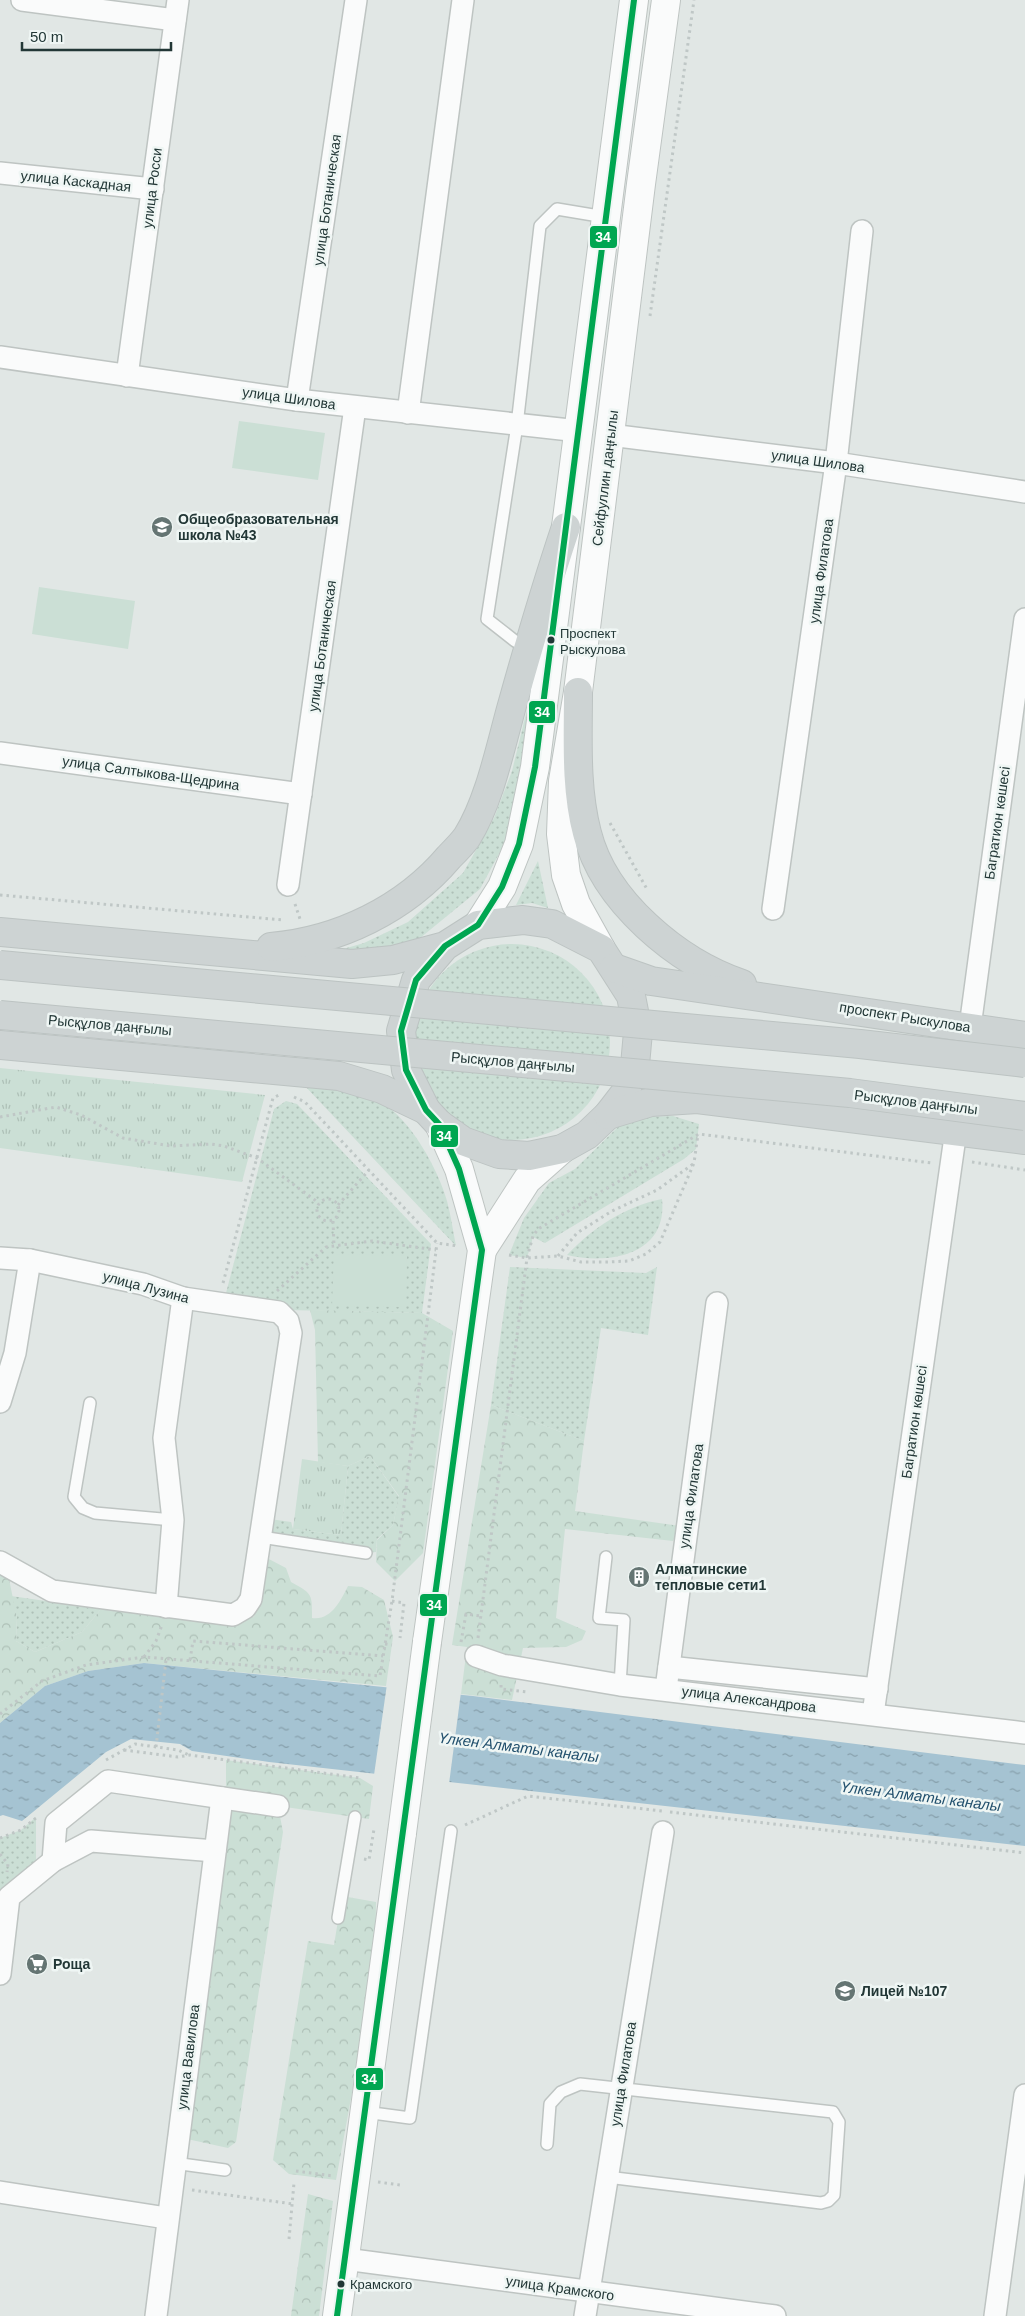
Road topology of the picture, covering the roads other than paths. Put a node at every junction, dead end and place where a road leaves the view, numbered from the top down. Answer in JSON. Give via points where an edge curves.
{"nodes":[{"id":1,"x":22,"y":0,"type":"edge"},
{"id":2,"x":356,"y":0,"type":"edge"},
{"id":3,"x":463,"y":0,"type":"edge"},
{"id":4,"x":634,"y":0,"type":"edge"},
{"id":5,"x":671,"y":1,"type":"edge"},
{"id":6,"x":176,"y":10,"type":"edge"},
{"id":7,"x":0,"y":173,"type":"edge"},
{"id":8,"x":153,"y":189,"type":"junction"},
{"id":9,"x":605,"y":217,"type":"junction"},
{"id":10,"x":862,"y":231,"type":"dead end"},
{"id":11,"x":0,"y":357,"type":"edge"},
{"id":12,"x":127,"y":376,"type":"junction"},
{"id":13,"x":297,"y":400,"type":"junction"},
{"id":14,"x":355,"y":407,"type":"junction"},
{"id":15,"x":408,"y":413,"type":"junction"},
{"id":16,"x":516,"y":425,"type":"junction"},
{"id":17,"x":579,"y":431,"type":"junction"},
{"id":18,"x":610,"y":435,"type":"junction"},
{"id":19,"x":836,"y":463,"type":"junction"},
{"id":20,"x":1025,"y":492,"type":"edge"},
{"id":21,"x":566,"y":527,"type":"junction"},
{"id":22,"x":1025,"y":619,"type":"edge"},
{"id":23,"x":528,"y":648,"type":"junction"},
{"id":24,"x":578,"y":692,"type":"junction"},
{"id":25,"x":0,"y":753,"type":"edge"},
{"id":26,"x":301,"y":794,"type":"junction"},
{"id":27,"x":288,"y":885,"type":"dead end"},
{"id":28,"x":773,"y":910,"type":"dead end"},
{"id":29,"x":478,"y":926,"type":"junction"},
{"id":30,"x":0,"y":932,"type":"edge"},
{"id":31,"x":445,"y":946,"type":"junction"},
{"id":32,"x":220,"y":952,"type":"junction"},
{"id":33,"x":608,"y":958,"type":"junction"},
{"id":34,"x":0,"y":965,"type":"edge"},
{"id":35,"x":786,"y":999,"type":"junction"},
{"id":36,"x":0,"y":1015,"type":"edge"},
{"id":37,"x":970,"y":1027,"type":"junction"},
{"id":38,"x":1019,"y":1040,"type":"edge"},
{"id":39,"x":0,"y":1045,"type":"edge"},
{"id":40,"x":1025,"y":1063,"type":"edge"},
{"id":41,"x":1025,"y":1111,"type":"edge"},
{"id":42,"x":608,"y":1115,"type":"junction"},
{"id":43,"x":1025,"y":1116,"type":"edge"},
{"id":44,"x":432,"y":1117,"type":"junction"},
{"id":45,"x":956,"y":1130,"type":"junction"},
{"id":46,"x":1014,"y":1139,"type":"edge"},
{"id":47,"x":562,"y":1150,"type":"junction"},
{"id":48,"x":470,"y":1248,"type":"junction"},
{"id":49,"x":0,"y":1258,"type":"edge"},
{"id":50,"x":30,"y":1260,"type":"junction"},
{"id":51,"x":183,"y":1298,"type":"junction"},
{"id":52,"x":717,"y":1303,"type":"dead end"},
{"id":53,"x":2,"y":1390,"type":"edge"},
{"id":54,"x":90,"y":1403,"type":"dead end"},
{"id":55,"x":173,"y":1520,"type":"junction"},
{"id":56,"x":261,"y":1537,"type":"junction"},
{"id":57,"x":366,"y":1553,"type":"dead end"},
{"id":58,"x":606,"y":1557,"type":"dead end"},
{"id":59,"x":0,"y":1562,"type":"edge"},
{"id":60,"x":166,"y":1607,"type":"junction"},
{"id":61,"x":468,"y":1651,"type":"road end"},
{"id":62,"x":668,"y":1667,"type":"junction"},
{"id":63,"x":620,"y":1685,"type":"junction"},
{"id":64,"x":666,"y":1689,"type":"junction"},
{"id":65,"x":877,"y":1689,"type":"junction"},
{"id":66,"x":873,"y":1714,"type":"junction"},
{"id":67,"x":1025,"y":1733,"type":"edge"},
{"id":68,"x":222,"y":1798,"type":"junction"},
{"id":69,"x":278,"y":1806,"type":"dead end"},
{"id":70,"x":355,"y":1817,"type":"dead end"},
{"id":71,"x":451,"y":1831,"type":"road end"},
{"id":72,"x":663,"y":1832,"type":"dead end"},
{"id":73,"x":215,"y":1851,"type":"junction"},
{"id":74,"x":53,"y":1860,"type":"junction"},
{"id":75,"x":338,"y":1918,"type":"dead end"},
{"id":76,"x":0,"y":1974,"type":"edge"},
{"id":77,"x":621,"y":2088,"type":"junction"},
{"id":78,"x":1025,"y":2095,"type":"edge"},
{"id":79,"x":366,"y":2112,"type":"junction"},
{"id":80,"x":547,"y":2144,"type":"dead end"},
{"id":81,"x":174,"y":2163,"type":"junction"},
{"id":82,"x":225,"y":2170,"type":"dead end"},
{"id":83,"x":607,"y":2177,"type":"junction"},
{"id":84,"x":0,"y":2192,"type":"edge"},
{"id":85,"x":167,"y":2218,"type":"junction"},
{"id":86,"x":345,"y":2259,"type":"junction"},
{"id":87,"x":589,"y":2292,"type":"junction"},
{"id":88,"x":156,"y":2316,"type":"edge"},
{"id":89,"x":337,"y":2316,"type":"edge"},
{"id":90,"x":585,"y":2316,"type":"edge"},
{"id":91,"x":775,"y":2316,"type":"edge"},
{"id":92,"x":995,"y":2316,"type":"edge"}],
"edges":[{"from":1,"to":6,"type":"street"},
{"from":2,"to":13,"type":"street","name":"улица Ботаническая"},
{"from":3,"to":15,"type":"street"},
{"from":4,"to":9,"type":"main road"},
{"from":5,"to":18,"type":"main road","name":"Сейфуллин даңғылы","via":[[640,194]]},
{"from":6,"to":8,"type":"street","name":"улица Росси"},
{"from":7,"to":8,"type":"street","name":"улица Каскадная"},
{"from":8,"to":12,"type":"street","name":"улица Росси"},
{"from":9,"to":16,"type":"lane","via":[[557,209],[540,226]]},
{"from":9,"to":17,"type":"main road"},
{"from":10,"to":19,"type":"street","name":"улица Филатова"},
{"from":11,"to":12,"type":"street","name":"улица Шилова"},
{"from":12,"to":13,"type":"street","name":"улица Шилова"},
{"from":13,"to":14,"type":"street","name":"улица Шилова"},
{"from":14,"to":15,"type":"street","name":"улица Шилова"},
{"from":14,"to":26,"type":"street","name":"улица Ботаническая"},
{"from":15,"to":16,"type":"street","name":"улица Шилова"},
{"from":16,"to":17,"type":"street","name":"улица Шилова"},
{"from":16,"to":23,"type":"lane","via":[[487,619],[515,642]]},
{"from":17,"to":21,"type":"main road"},
{"from":18,"to":19,"type":"street","name":"улица Шилова"},
{"from":18,"to":24,"type":"main road","name":"Сейфуллин даңғылы"},
{"from":19,"to":20,"type":"street","name":"улица Шилова"},
{"from":19,"to":28,"type":"street","name":"улица Филатова"},
{"from":21,"to":23,"type":"main road"},
{"from":21,"to":29,"type":"main road","via":[[535,766],[519,844],[502,887]]},
{"from":22,"to":37,"type":"street","name":"Багратион көшесі"},
{"from":23,"to":32,"type":"main road","via":[[489,788],[467,837],[433,877],[385,912],[338,933],[299,944]]},
{"from":24,"to":33,"type":"main road","name":"Сейфуллин даңғылы","via":[[563,781],[561,834],[566,875],[576,904]]},
{"from":24,"to":35,"type":"main road","via":[[580,791],[587,833],[600,865],[617,893],[669,946],[697,964]]},
{"from":25,"to":26,"type":"street","name":"улица Салтыкова-Щедрина"},
{"from":26,"to":27,"type":"street","name":"улица Ботаническая"},
{"from":29,"to":31,"type":"main road"},
{"from":29,"to":33,"type":"main road","via":[[523,920],[552,924]]},
{"from":30,"to":32,"type":"main road"},
{"from":31,"to":32,"type":"main road","via":[[393,960],[352,964]]},
{"from":31,"to":44,"type":"main road","via":[[416,980],[401,1032],[406,1070]]},
{"from":33,"to":35,"type":"main road","via":[[651,981]]},
{"from":33,"to":42,"type":"main road","via":[[631,996],[638,1032],[636,1065],[625,1093]]},
{"from":34,"to":40,"type":"main road","bridge":true,"via":[[860,1044]]},
{"from":35,"to":37,"type":"main road","name":"проспект Рыскулова"},
{"from":36,"to":43,"type":"main road","name":"Рысқұлов даңғылы","bridge":true,"via":[[850,1093]]},
{"from":37,"to":38,"type":"main road","name":"проспект Рыскулова"},
{"from":39,"to":44,"type":"main road","via":[[339,1076],[382,1089]]},
{"from":41,"to":46,"type":"main road","via":[[1013,1130]]},
{"from":42,"to":45,"type":"main road","via":[[651,1102],[697,1100]]},
{"from":42,"to":47,"type":"main road","via":[[587,1135]]},
{"from":44,"to":47,"type":"main road","via":[[463,1141],[499,1154],[529,1156]]},
{"from":44,"to":48,"type":"main road","via":[[459,1170]]},
{"from":45,"to":46,"type":"main road"},
{"from":45,"to":65,"type":"street","name":"Багратион көшесі"},
{"from":47,"to":48,"type":"main road","via":[[527,1180]]},
{"from":48,"to":79,"type":"main road","bridge":true,"via":[[427,1642]]},
{"from":49,"to":50,"type":"street","name":"улица Лузина"},
{"from":50,"to":51,"type":"street","name":"улица Лузина","via":[[143,1284]]},
{"from":50,"to":53,"type":"street","via":[[16,1352]]},
{"from":51,"to":55,"type":"street","via":[[164,1438]]},
{"from":51,"to":56,"type":"street","name":"улица Лузина","via":[[279,1312],[288,1321],[291,1334]]},
{"from":52,"to":62,"type":"street","name":"улица Филатова"},
{"from":54,"to":55,"type":"lane","via":[[74,1497],[83,1508],[95,1513]]},
{"from":55,"to":60,"type":"street"},
{"from":56,"to":57,"type":"lane"},
{"from":56,"to":60,"type":"street","via":[[251,1599],[245,1608],[233,1615]]},
{"from":58,"to":63,"type":"lane","via":[[599,1618],[624,1620]]},
{"from":59,"to":60,"type":"street","via":[[52,1591]]},
{"from":61,"to":63,"type":"street","name":"улица Александрова","via":[[502,1665]]},
{"from":62,"to":64,"type":"street","name":"улица Филатова"},
{"from":62,"to":65,"type":"street"},
{"from":63,"to":64,"type":"street","name":"улица Александрова"},
{"from":64,"to":66,"type":"street","name":"улица Александрова"},
{"from":65,"to":66,"type":"street","name":"Багратион көшесі"},
{"from":66,"to":67,"type":"street","name":"улица Александрова"},
{"from":68,"to":69,"type":"street"},
{"from":68,"to":73,"type":"street","name":"улица Вавилова"},
{"from":68,"to":74,"type":"street","via":[[108,1780],[56,1823]]},
{"from":70,"to":75,"type":"lane"},
{"from":71,"to":79,"type":"lane","via":[[410,2118]]},
{"from":72,"to":77,"type":"street","name":"улица Филатова"},
{"from":73,"to":74,"type":"street","via":[[91,1840]]},
{"from":73,"to":81,"type":"street","name":"улица Вавилова"},
{"from":74,"to":76,"type":"street","via":[[10,1896]]},
{"from":77,"to":80,"type":"lane","via":[[580,2084],[561,2092],[550,2104]]},
{"from":77,"to":83,"type":"street","name":"улица Филатова"},
{"from":77,"to":83,"type":"lane","via":[[833,2112],[839,2122],[834,2195],[821,2203]]},
{"from":78,"to":92,"type":"street"},
{"from":79,"to":86,"type":"main road"},
{"from":81,"to":82,"type":"lane"},
{"from":81,"to":85,"type":"street","name":"улица Вавилова"},
{"from":83,"to":87,"type":"street","name":"улица Филатова"},
{"from":84,"to":85,"type":"street"},
{"from":85,"to":88,"type":"street","name":"улица Вавилова"},
{"from":86,"to":87,"type":"street","name":"улица Крамского"},
{"from":86,"to":89,"type":"main road"},
{"from":87,"to":90,"type":"street","name":"улица Филатова"},
{"from":87,"to":91,"type":"street","name":"улица Крамского"}]}
